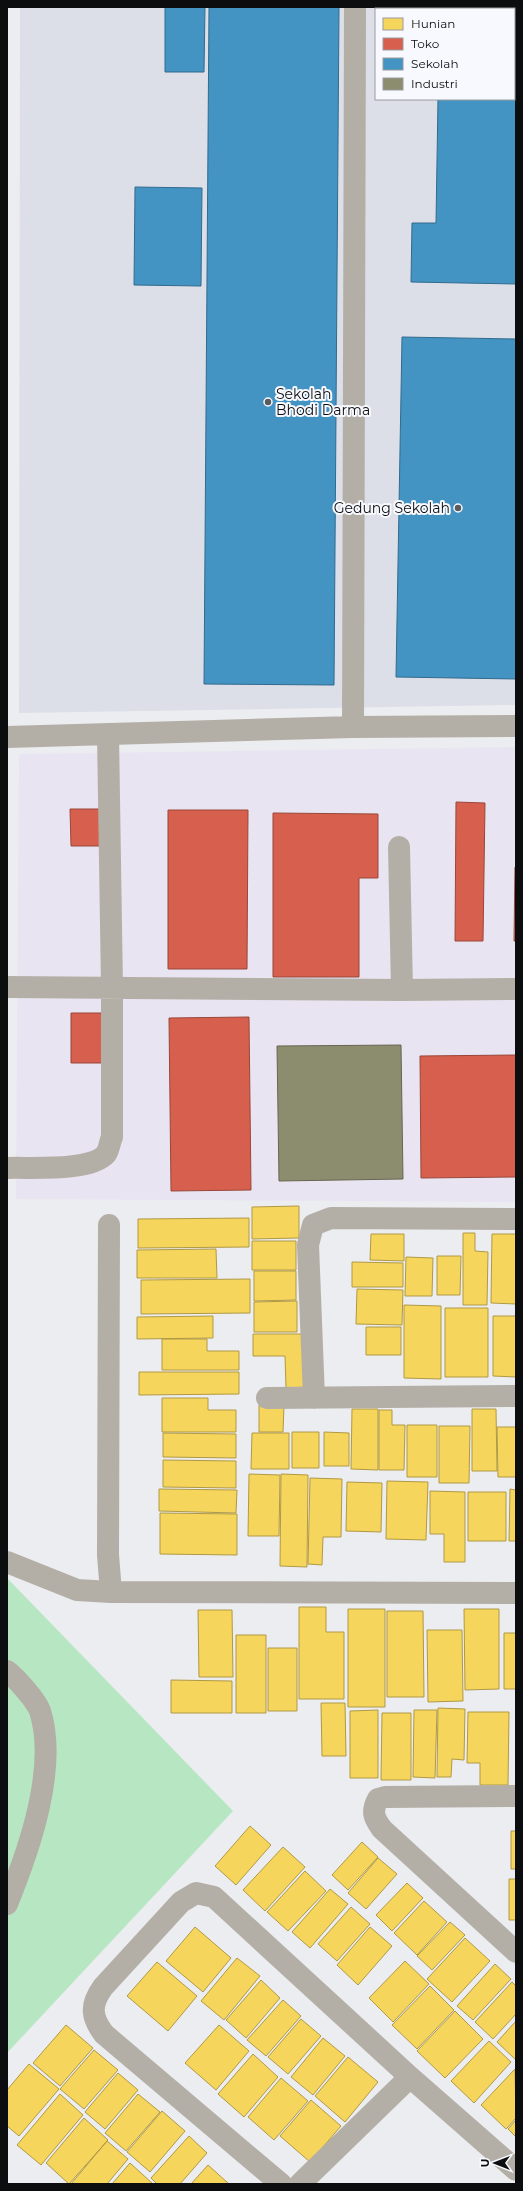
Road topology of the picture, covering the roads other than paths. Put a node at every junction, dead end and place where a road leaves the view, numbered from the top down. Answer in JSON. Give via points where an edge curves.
{"nodes":[{"id":1,"x":355,"y":7,"type":"edge"},
{"id":2,"x":516,"y":726,"type":"edge"},
{"id":3,"x":353,"y":727,"type":"junction"},
{"id":4,"x":108,"y":734,"type":"junction"},
{"id":5,"x":7,"y":737,"type":"edge"},
{"id":6,"x":399,"y":847,"type":"dead end"},
{"id":7,"x":7,"y":987,"type":"edge"},
{"id":8,"x":112,"y":988,"type":"junction"},
{"id":9,"x":516,"y":989,"type":"edge"},
{"id":10,"x":402,"y":990,"type":"junction"},
{"id":11,"x":7,"y":1168,"type":"edge"},
{"id":12,"x":516,"y":1219,"type":"edge"},
{"id":13,"x":109,"y":1225,"type":"dead end"},
{"id":14,"x":516,"y":1396,"type":"edge"},
{"id":15,"x":267,"y":1398,"type":"dead end"},
{"id":16,"x":314,"y":1398,"type":"junction"},
{"id":17,"x":7,"y":1562,"type":"edge"},
{"id":18,"x":111,"y":1592,"type":"junction"},
{"id":19,"x":516,"y":1594,"type":"edge"},
{"id":20,"x":7,"y":1671,"type":"edge"},
{"id":21,"x":516,"y":1796,"type":"edge"},
{"id":22,"x":7,"y":1904,"type":"edge"},
{"id":23,"x":516,"y":1952,"type":"edge"},
{"id":24,"x":410,"y":2077,"type":"junction"},
{"id":25,"x":516,"y":2170,"type":"edge"},
{"id":26,"x":281,"y":2184,"type":"edge"},
{"id":27,"x":300,"y":2184,"type":"edge"}],
"edges":[{"from":1,"to":3,"type":"street"},
{"from":2,"to":3,"type":"street"},
{"from":3,"to":4,"type":"street"},
{"from":4,"to":5,"type":"street"},
{"from":4,"to":8,"type":"street"},
{"from":6,"to":10,"type":"street"},
{"from":7,"to":8,"type":"street"},
{"from":8,"to":10,"type":"street"},
{"from":8,"to":11,"type":"street","via":[[112,1137],[106,1154],[93,1162],[76,1166]]},
{"from":9,"to":10,"type":"street"},
{"from":12,"to":16,"type":"street","via":[[331,1218],[313,1224],[308,1245]]},
{"from":13,"to":18,"type":"street","via":[[108,1555]]},
{"from":14,"to":16,"type":"street"},
{"from":15,"to":16,"type":"street"},
{"from":17,"to":18,"type":"street","via":[[77,1590]]},
{"from":18,"to":19,"type":"street"},
{"from":20,"to":22,"type":"street","via":[[14,1676],[40,1709],[46,1745],[40,1807],[24,1862]]},
{"from":21,"to":23,"type":"street","via":[[385,1797],[378,1800],[373,1808],[373,1818]]},
{"from":24,"to":25,"type":"street"},
{"from":24,"to":26,"type":"street","via":[[214,1897],[196,1894],[181,1902],[95,1998],[96,2024],[104,2034]]},
{"from":24,"to":27,"type":"street"}]}
